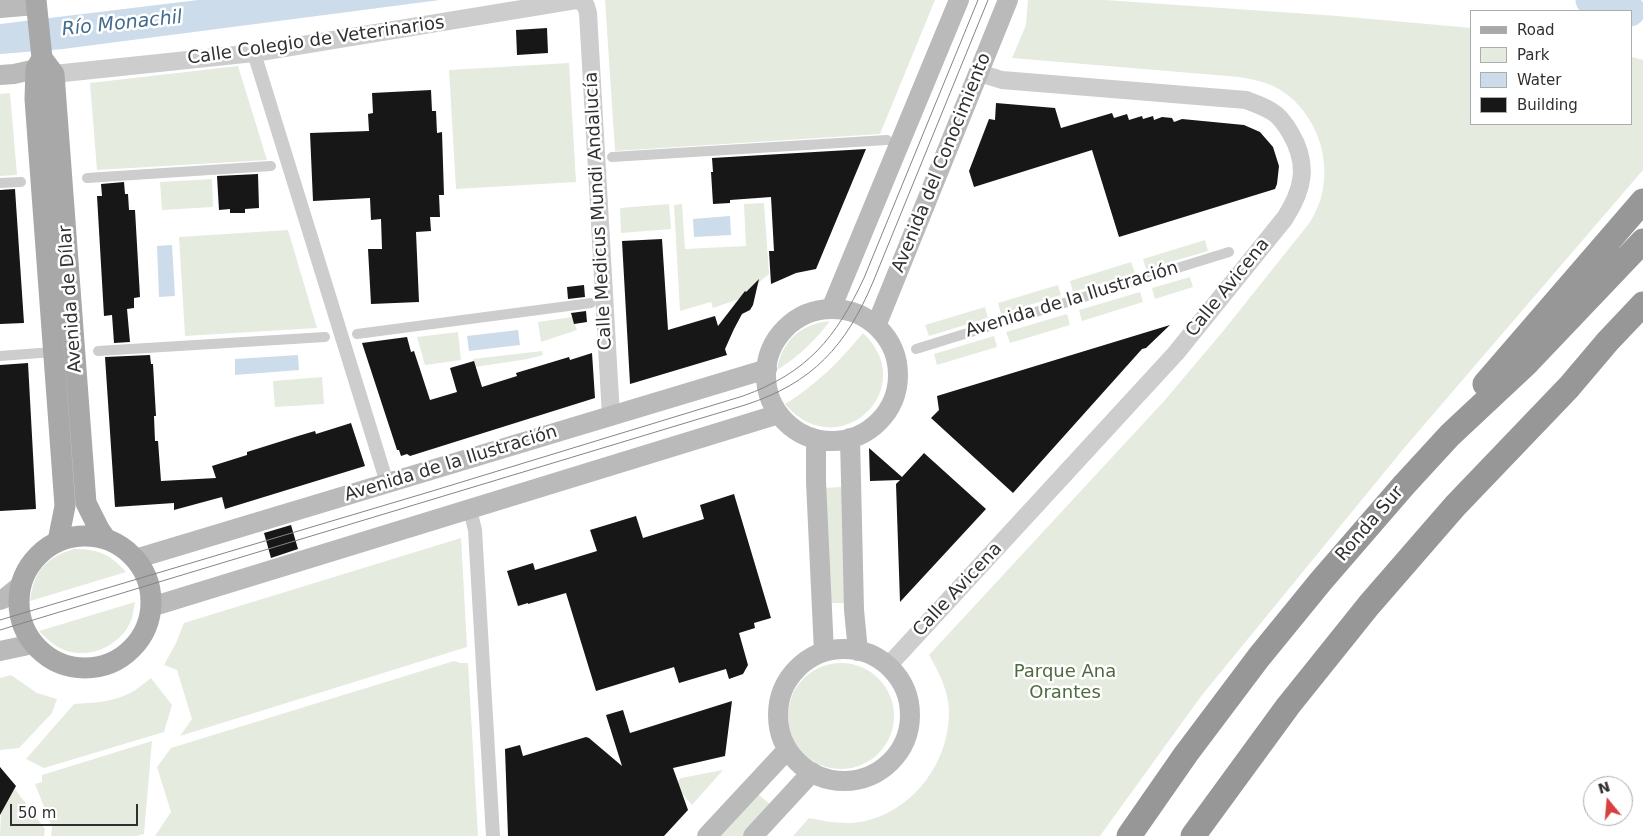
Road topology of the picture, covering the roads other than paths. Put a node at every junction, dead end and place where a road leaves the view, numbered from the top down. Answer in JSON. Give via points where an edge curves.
{"nodes":[{"id":1,"x":959,"y":0,"type":"edge"},
{"id":2,"x":1008,"y":0,"type":"edge"},
{"id":3,"x":580,"y":2,"type":"edge"},
{"id":4,"x":37,"y":7,"type":"edge"},
{"id":5,"x":0,"y":8,"type":"edge"},
{"id":6,"x":254,"y":53,"type":"junction"},
{"id":7,"x":44,"y":63,"type":"junction"},
{"id":8,"x":978,"y":73,"type":"junction"},
{"id":9,"x":0,"y":75,"type":"edge"},
{"id":10,"x":888,"y":140,"type":"dead end"},
{"id":11,"x":605,"y":158,"type":"junction"},
{"id":12,"x":271,"y":166,"type":"dead end"},
{"id":13,"x":87,"y":178,"type":"dead end"},
{"id":14,"x":21,"y":182,"type":"dead end"},
{"id":15,"x":0,"y":183,"type":"edge"},
{"id":16,"x":1643,"y":201,"type":"edge"},
{"id":17,"x":1643,"y":241,"type":"edge"},
{"id":18,"x":1229,"y":252,"type":"dead end"},
{"id":19,"x":591,"y":303,"type":"dead end"},
{"id":20,"x":1643,"y":304,"type":"edge"},
{"id":21,"x":830,"y":309,"type":"junction"},
{"id":22,"x":876,"y":326,"type":"junction"},
{"id":23,"x":1643,"y":328,"type":"edge"},
{"id":24,"x":357,"y":334,"type":"dead end"},
{"id":25,"x":325,"y":337,"type":"dead end"},
{"id":26,"x":916,"y":349,"type":"dead end"},
{"id":27,"x":98,"y":351,"type":"dead end"},
{"id":28,"x":53,"y":352,"type":"junction"},
{"id":29,"x":0,"y":356,"type":"edge"},
{"id":30,"x":767,"y":369,"type":"junction"},
{"id":31,"x":1569,"y":387,"type":"junction"},
{"id":32,"x":779,"y":414,"type":"junction"},
{"id":33,"x":611,"y":416,"type":"junction"},
{"id":34,"x":1450,"y":435,"type":"junction"},
{"id":35,"x":850,"y":438,"type":"junction"},
{"id":36,"x":816,"y":439,"type":"junction"},
{"id":37,"x":387,"y":483,"type":"junction"},
{"id":38,"x":470,"y":510,"type":"junction"},
{"id":39,"x":106,"y":539,"type":"junction"},
{"id":40,"x":58,"y":542,"type":"junction"},
{"id":41,"x":135,"y":559,"type":"junction"},
{"id":42,"x":20,"y":586,"type":"junction"},
{"id":43,"x":0,"y":600,"type":"edge"},
{"id":44,"x":151,"y":606,"type":"junction"},
{"id":45,"x":33,"y":644,"type":"junction"},
{"id":46,"x":858,"y":650,"type":"junction"},
{"id":47,"x":0,"y":651,"type":"edge"},
{"id":48,"x":824,"y":652,"type":"junction"},
{"id":49,"x":888,"y":666,"type":"junction"},
{"id":50,"x":787,"y":750,"type":"junction"},
{"id":51,"x":812,"y":772,"type":"junction"},
{"id":52,"x":493,"y":836,"type":"edge"},
{"id":53,"x":707,"y":836,"type":"edge"},
{"id":54,"x":753,"y":836,"type":"edge"},
{"id":55,"x":1129,"y":836,"type":"edge"},
{"id":56,"x":1193,"y":836,"type":"edge"}],
"edges":[{"from":1,"to":21,"type":"main road"},
{"from":2,"to":8,"type":"main road","name":"Avenida del Conocimiento"},
{"from":3,"to":6,"type":"street","name":"Calle Colegio de Veterinarios","via":[[545,4]]},
{"from":3,"to":11,"type":"street","name":"Calle Medicus Mundi Andalucía","via":[[588,13]]},
{"from":4,"to":5,"type":"main road"},
{"from":4,"to":7,"type":"main road","name":"Avenida de Dílar"},
{"from":6,"to":7,"type":"street","name":"Calle Colegio de Veterinarios"},
{"from":6,"to":37,"type":"street"},
{"from":7,"to":9,"type":"main road","via":[[14,74]]},
{"from":7,"to":28,"type":"main road","name":"Avenida de Dílar","via":[[35,99]]},
{"from":7,"to":39,"type":"main road","name":"Avenida de Dílar","via":[[86,503]]},
{"from":8,"to":22,"type":"main road","name":"Avenida del Conocimiento"},
{"from":8,"to":49,"type":"street","name":"Calle Avicena","via":[[1002,80],[1246,100],[1273,111],[1284,123],[1294,138],[1302,174],[1295,202],[1285,218],[1176,353]]},
{"from":10,"to":11,"type":"street"},
{"from":11,"to":33,"type":"street","name":"Calle Medicus Mundi Andalucía"},
{"from":12,"to":13,"type":"street"},
{"from":14,"to":15,"type":"street"},
{"from":16,"to":34,"type":"highway","via":[[1464,407]]},
{"from":17,"to":34,"type":"highway","name":"Ronda Sur","via":[[1528,362]]},
{"from":18,"to":26,"type":"street","name":"Avenida de la Ilustración"},
{"from":19,"to":24,"type":"street"},
{"from":20,"to":31,"type":"highway"},
{"from":21,"to":22,"type":"main road","via":[[853,312]]},
{"from":21,"to":30,"type":"main road","via":[[807,314],[787,327],[773,346]]},
{"from":22,"to":35,"type":"main road","via":[[885,335],[896,357],[898,384],[881,420]]},
{"from":23,"to":31,"type":"highway"},
{"from":25,"to":27,"type":"street"},
{"from":28,"to":29,"type":"street"},
{"from":28,"to":40,"type":"main road","name":"Avenida de Dílar","via":[[65,506]]},
{"from":30,"to":32,"type":"main road","via":[[768,392]]},
{"from":30,"to":33,"type":"main road","name":"Avenida de la Ilustración"},
{"from":31,"to":56,"type":"highway","via":[[1455,506],[1369,605],[1288,706]]},
{"from":32,"to":36,"type":"main road","via":[[796,430]]},
{"from":32,"to":38,"type":"main road"},
{"from":33,"to":37,"type":"main road","name":"Avenida de la Ilustración"},
{"from":34,"to":55,"type":"highway","name":"Ronda Sur","via":[[1321,581],[1259,657]]},
{"from":35,"to":36,"type":"main road"},
{"from":35,"to":46,"type":"main road","via":[[853,600]]},
{"from":36,"to":48,"type":"main road"},
{"from":37,"to":41,"type":"main road","name":"Avenida de la Ilustración"},
{"from":38,"to":44,"type":"main road"},
{"from":38,"to":52,"type":"street","via":[[475,530]]},
{"from":39,"to":40,"type":"main road","via":[[90,536]]},
{"from":39,"to":41,"type":"main road"},
{"from":40,"to":42,"type":"main road","via":[[41,552],[28,567]]},
{"from":41,"to":44,"type":"main road","via":[[146,576]]},
{"from":42,"to":43,"type":"main road"},
{"from":42,"to":45,"type":"main road","via":[[19,614]]},
{"from":44,"to":45,"type":"main road","via":[[143,635],[132,649],[100,667],[63,665],[47,657]]},
{"from":45,"to":47,"type":"main road"},
{"from":46,"to":48,"type":"main road"},
{"from":46,"to":49,"type":"main road"},
{"from":48,"to":50,"type":"main road","via":[[797,669],[781,695],[779,729]]},
{"from":49,"to":51,"type":"main road","via":[[902,683],[910,708],[907,734],[897,753],[882,768],[863,778],[824,779]]},
{"from":50,"to":51,"type":"main road"},
{"from":50,"to":53,"type":"main road"},
{"from":51,"to":54,"type":"main road"}]}
